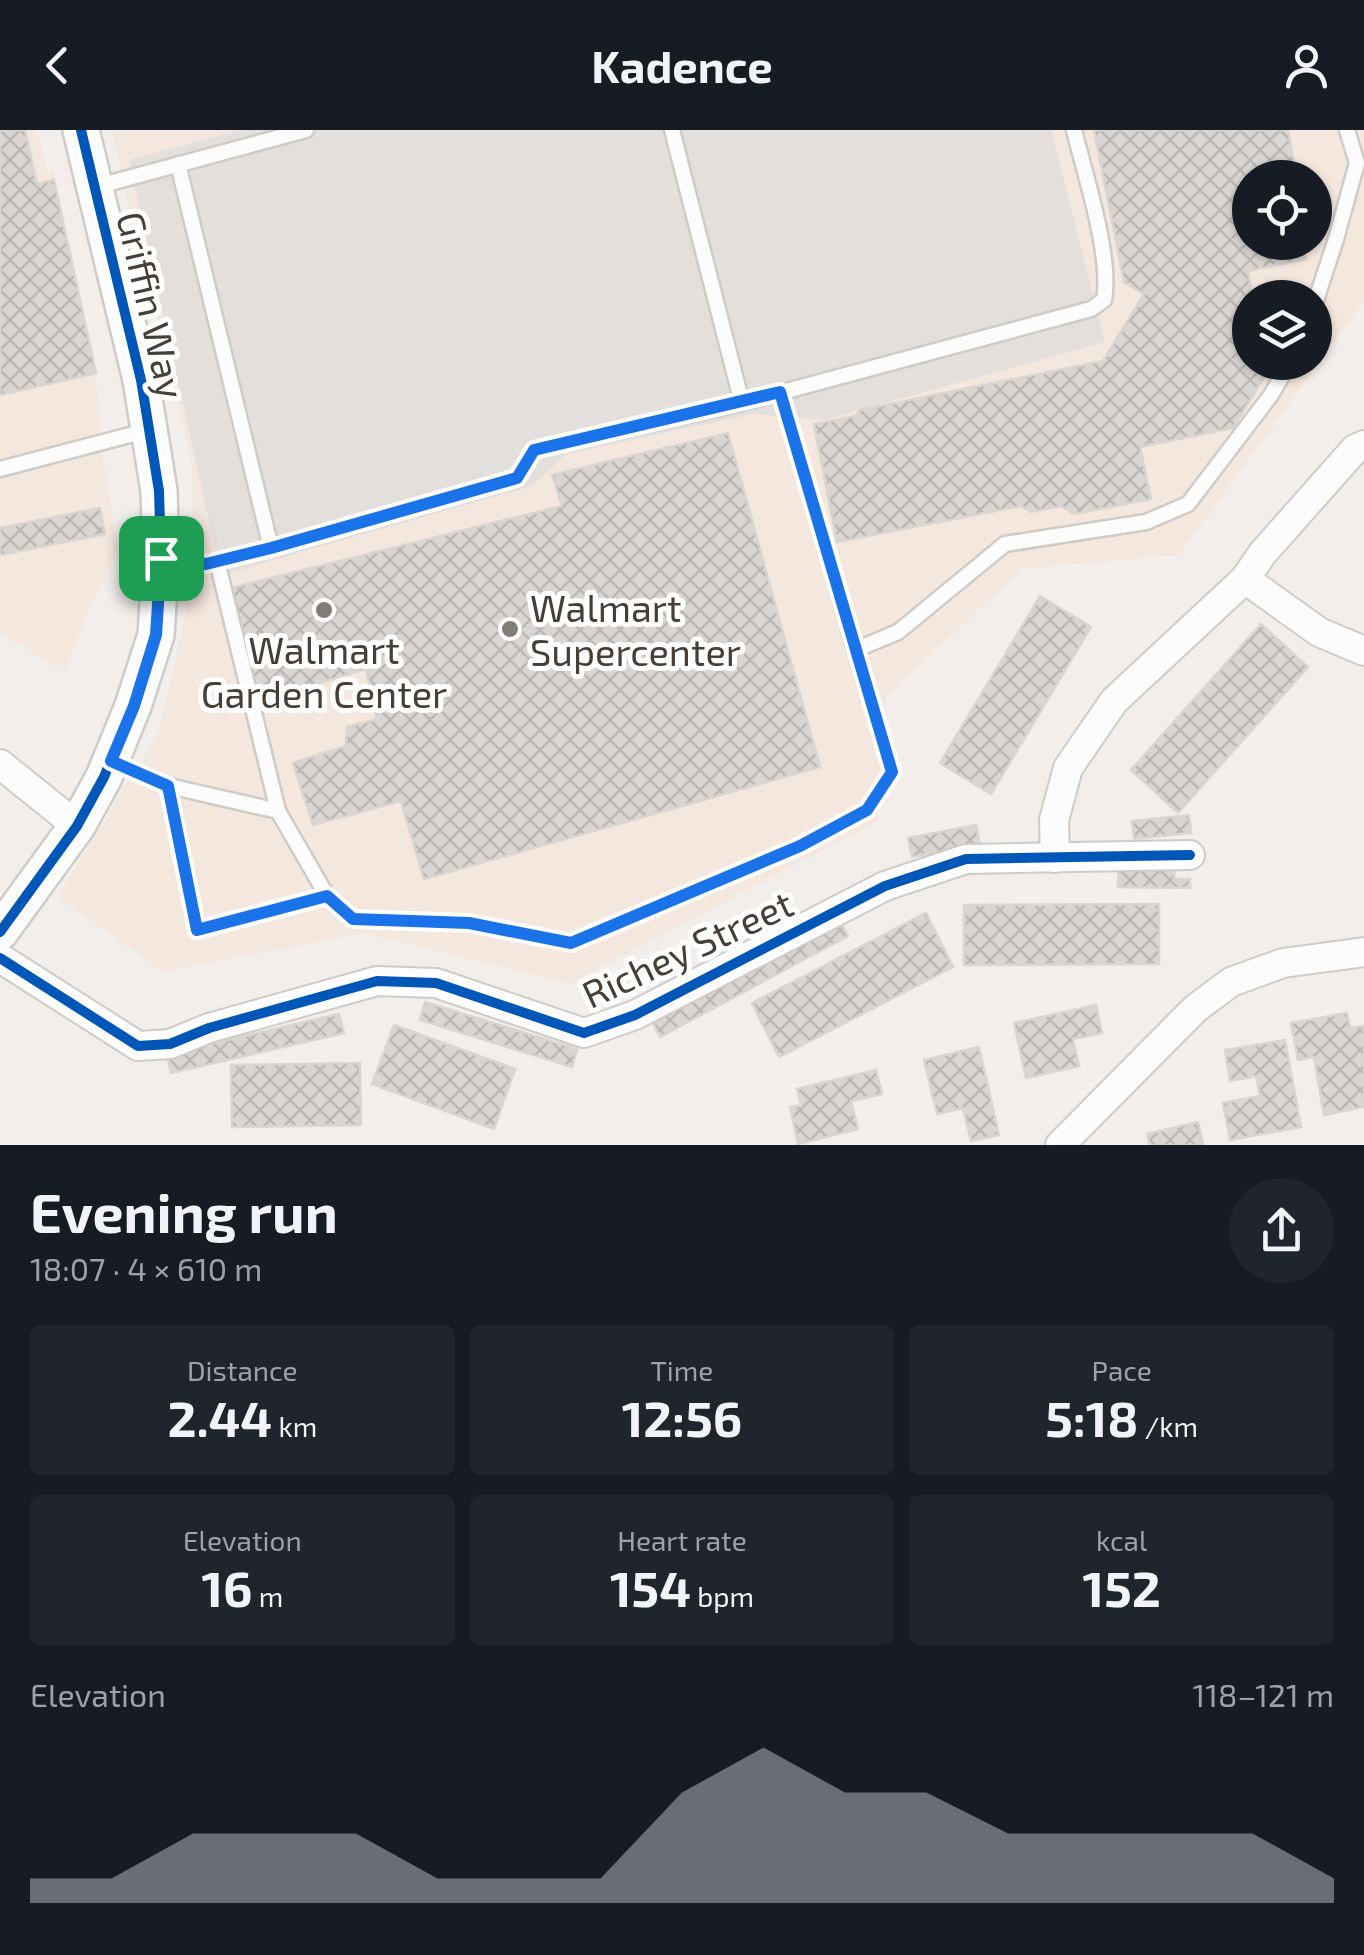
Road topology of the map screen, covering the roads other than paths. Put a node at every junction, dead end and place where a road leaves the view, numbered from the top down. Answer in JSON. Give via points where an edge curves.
{"nodes":[{"id":1,"x":81,"y":130,"type":"edge"},
{"id":2,"x":306,"y":130,"type":"edge"},
{"id":3,"x":672,"y":130,"type":"edge"},
{"id":4,"x":1074,"y":130,"type":"edge"},
{"id":5,"x":1347,"y":130,"type":"edge"},
{"id":6,"x":178,"y":164,"type":"junction"},
{"id":7,"x":94,"y":187,"type":"junction"},
{"id":8,"x":1323,"y":280,"type":"edge"},
{"id":9,"x":1280,"y":380,"type":"edge"},
{"id":10,"x":780,"y":392,"type":"junction"},
{"id":11,"x":742,"y":403,"type":"junction"},
{"id":12,"x":148,"y":430,"type":"junction"},
{"id":13,"x":1364,"y":445,"type":"edge"},
{"id":14,"x":0,"y":469,"type":"edge"},
{"id":15,"x":271,"y":548,"type":"junction"},
{"id":16,"x":161,"y":558,"type":"junction"},
{"id":17,"x":217,"y":561,"type":"junction"},
{"id":18,"x":1245,"y":579,"type":"junction"},
{"id":19,"x":856,"y":650,"type":"junction"},
{"id":20,"x":1364,"y":650,"type":"edge"},
{"id":21,"x":111,"y":761,"type":"junction"},
{"id":22,"x":0,"y":764,"type":"edge"},
{"id":23,"x":168,"y":786,"type":"junction"},
{"id":24,"x":278,"y":812,"type":"junction"},
{"id":25,"x":77,"y":826,"type":"junction"},
{"id":26,"x":1190,"y":855,"type":"dead end"},
{"id":27,"x":1054,"y":858,"type":"junction"},
{"id":28,"x":327,"y":896,"type":"junction"},
{"id":29,"x":0,"y":932,"type":"edge"},
{"id":30,"x":1364,"y":952,"type":"edge"},
{"id":31,"x":0,"y":958,"type":"edge"},
{"id":32,"x":1060,"y":1145,"type":"edge"}],
"edges":[{"from":1,"to":7,"type":"street","name":"Griffin Way"},
{"from":2,"to":6,"type":"lane"},
{"from":3,"to":11,"type":"lane"},
{"from":4,"to":10,"type":"lane","via":[[1108,281],[1104,300]]},
{"from":5,"to":8,"type":"lane","via":[[1356,164]]},
{"from":6,"to":7,"type":"lane"},
{"from":6,"to":15,"type":"lane"},
{"from":7,"to":12,"type":"street","name":"Griffin Way"},
{"from":9,"to":19,"type":"lane","via":[[1188,504],[1146,522],[1006,544],[898,632]]},
{"from":10,"to":11,"type":"lane"},
{"from":10,"to":19,"type":"lane"},
{"from":11,"to":15,"type":"lane","via":[[534,450],[517,478]]},
{"from":12,"to":14,"type":"lane"},
{"from":12,"to":16,"type":"street","name":"Griffin Way"},
{"from":13,"to":18,"type":"street"},
{"from":15,"to":17,"type":"lane"},
{"from":16,"to":17,"type":"lane"},
{"from":16,"to":21,"type":"street","name":"Griffin Way","via":[[156,635]]},
{"from":17,"to":24,"type":"lane"},
{"from":18,"to":20,"type":"street","via":[[1320,632]]},
{"from":18,"to":27,"type":"street","via":[[1114,701],[1086,741],[1068,768],[1054,820]]},
{"from":19,"to":28,"type":"lane","via":[[892,772],[867,810],[800,846],[571,943],[469,923],[353,919]]},
{"from":21,"to":23,"type":"lane"},
{"from":21,"to":25,"type":"street","name":"Griffin Way"},
{"from":22,"to":25,"type":"street"},
{"from":23,"to":24,"type":"lane"},
{"from":23,"to":28,"type":"lane","via":[[197,930]]},
{"from":24,"to":28,"type":"lane"},
{"from":25,"to":29,"type":"street","name":"Griffin Way"},
{"from":26,"to":27,"type":"street","name":"Richey Street"},
{"from":27,"to":31,"type":"street","name":"Richey Street","via":[[966,859],[885,886],[635,1014],[584,1033],[436,983],[377,980],[170,1044],[138,1046]]},
{"from":30,"to":32,"type":"street","via":[[1283,963],[1231,982],[1196,1008]]}]}
